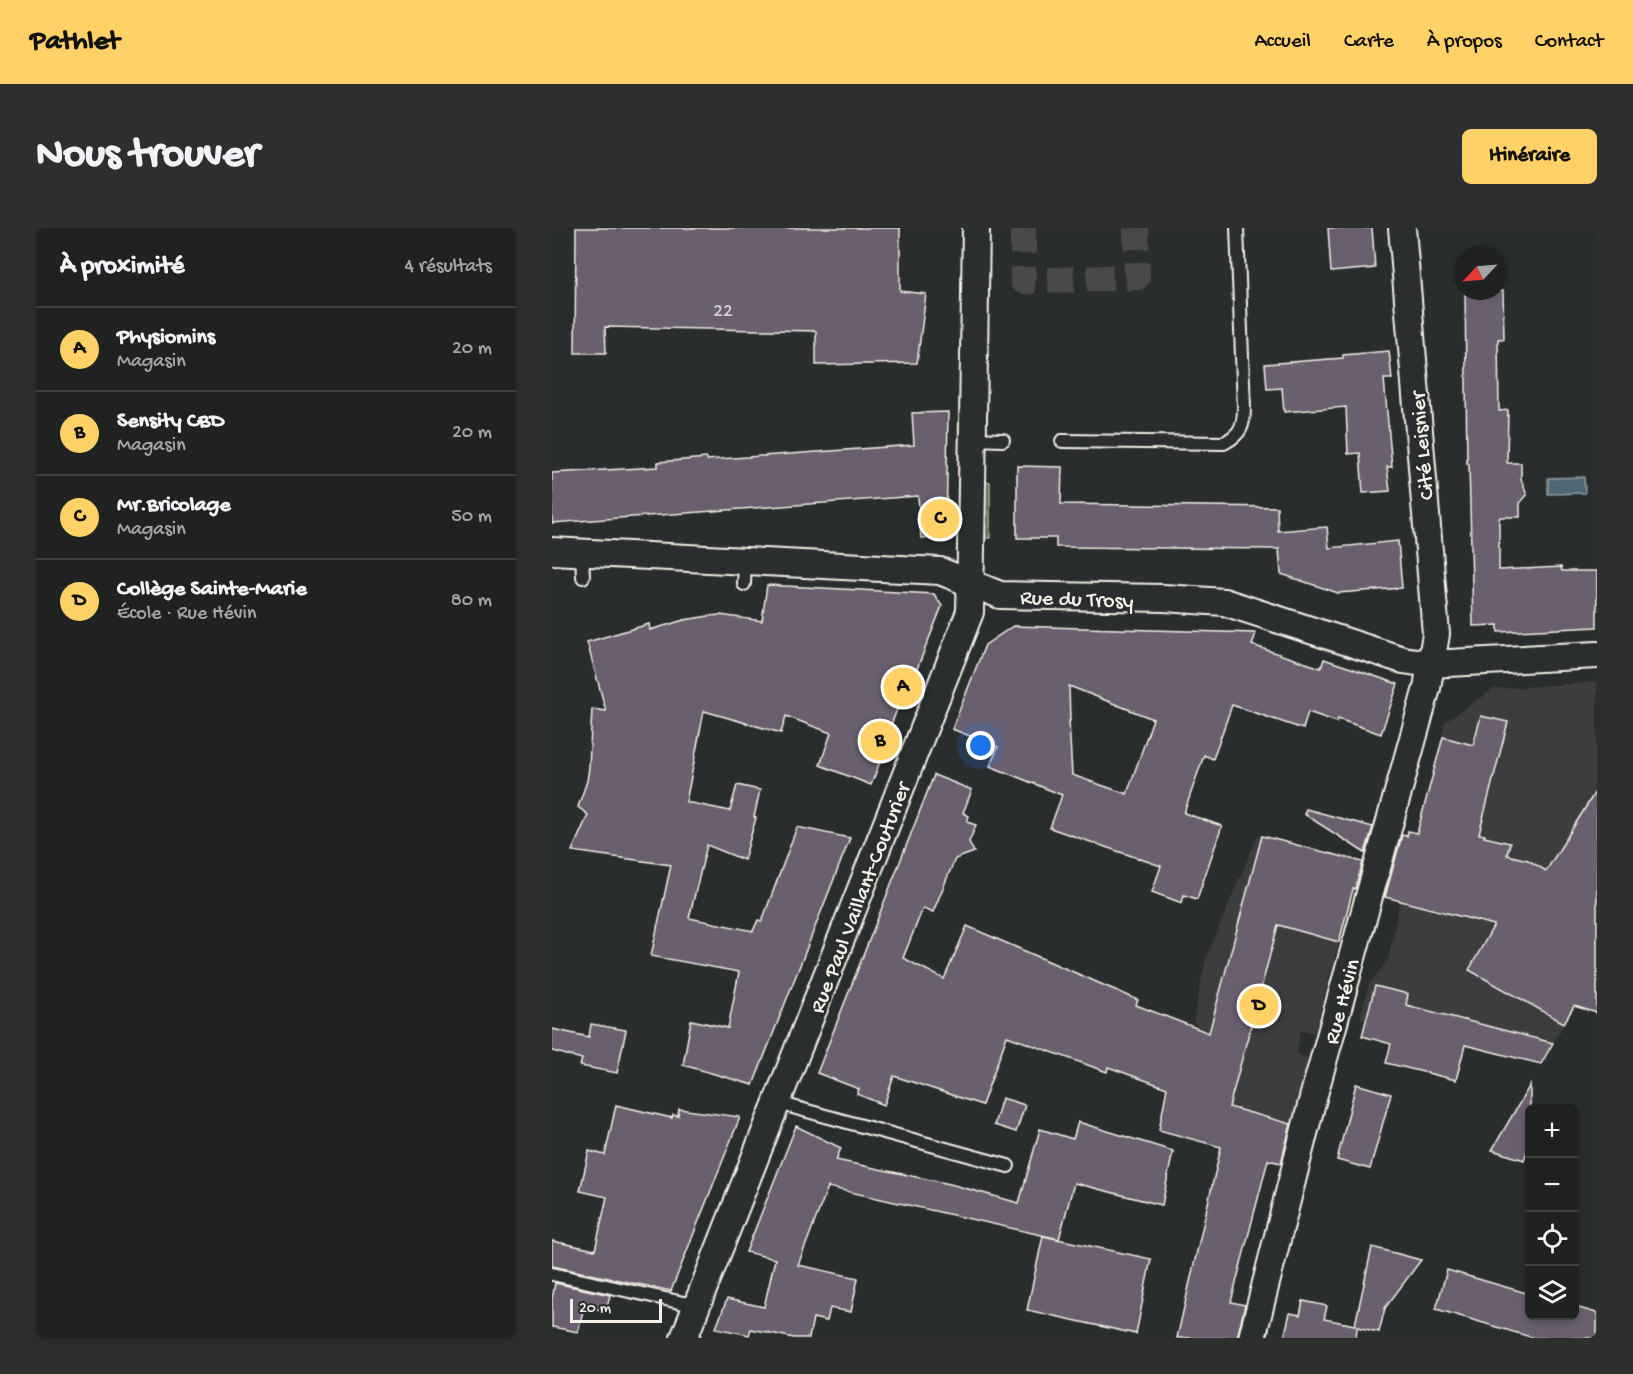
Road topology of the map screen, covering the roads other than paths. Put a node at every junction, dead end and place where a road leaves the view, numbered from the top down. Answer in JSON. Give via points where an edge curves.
{"nodes":[{"id":1,"x":976,"y":228,"type":"edge"},
{"id":2,"x":1237,"y":228,"type":"edge"},
{"id":3,"x":1402,"y":228,"type":"edge"},
{"id":4,"x":973,"y":440,"type":"junction"},
{"id":5,"x":1003,"y":440,"type":"dead end"},
{"id":6,"x":1062,"y":441,"type":"dead end"},
{"id":7,"x":552,"y":551,"type":"edge"},
{"id":8,"x":582,"y":552,"type":"junction"},
{"id":9,"x":583,"y":577,"type":"dead end"},
{"id":10,"x":971,"y":584,"type":"junction"},
{"id":11,"x":1597,"y":655,"type":"edge"},
{"id":12,"x":1430,"y":664,"type":"junction"},
{"id":13,"x":778,"y":1102,"type":"junction"},
{"id":14,"x":1008,"y":1166,"type":"dead end"},
{"id":15,"x":552,"y":1274,"type":"edge"},
{"id":16,"x":697,"y":1306,"type":"junction"},
{"id":17,"x":684,"y":1338,"type":"edge"},
{"id":18,"x":1252,"y":1338,"type":"edge"}],
"edges":[{"from":1,"to":4,"type":"street","name":"Rue Paul Vaillant-Couturier"},
{"from":2,"to":6,"type":"lane","via":[[1244,426],[1235,437],[1224,443]]},
{"from":3,"to":12,"type":"street","name":"Cité Leisnier","via":[[1436,634]]},
{"from":4,"to":5,"type":"lane"},
{"from":4,"to":10,"type":"street","name":"Rue Paul Vaillant-Couturier"},
{"from":7,"to":8,"type":"street","name":"Rue du Trosy"},
{"from":8,"to":9,"type":"lane"},
{"from":8,"to":10,"type":"street","name":"Rue du Trosy","via":[[744,573],[940,571]]},
{"from":10,"to":12,"type":"street","name":"Rue du Trosy","via":[[1000,594],[1224,602],[1403,660]]},
{"from":10,"to":13,"type":"street","name":"Rue Paul Vaillant-Couturier","via":[[970,612]]},
{"from":11,"to":12,"type":"street","name":"Rue du Trosy"},
{"from":12,"to":18,"type":"street","name":"Rue Hévin","via":[[1427,688],[1313,1098]]},
{"from":13,"to":14,"type":"lane"},
{"from":13,"to":16,"type":"street","name":"Rue Paul Vaillant-Couturier"},
{"from":15,"to":16,"type":"lane"},
{"from":16,"to":17,"type":"street","name":"Rue Paul Vaillant-Couturier"}]}
